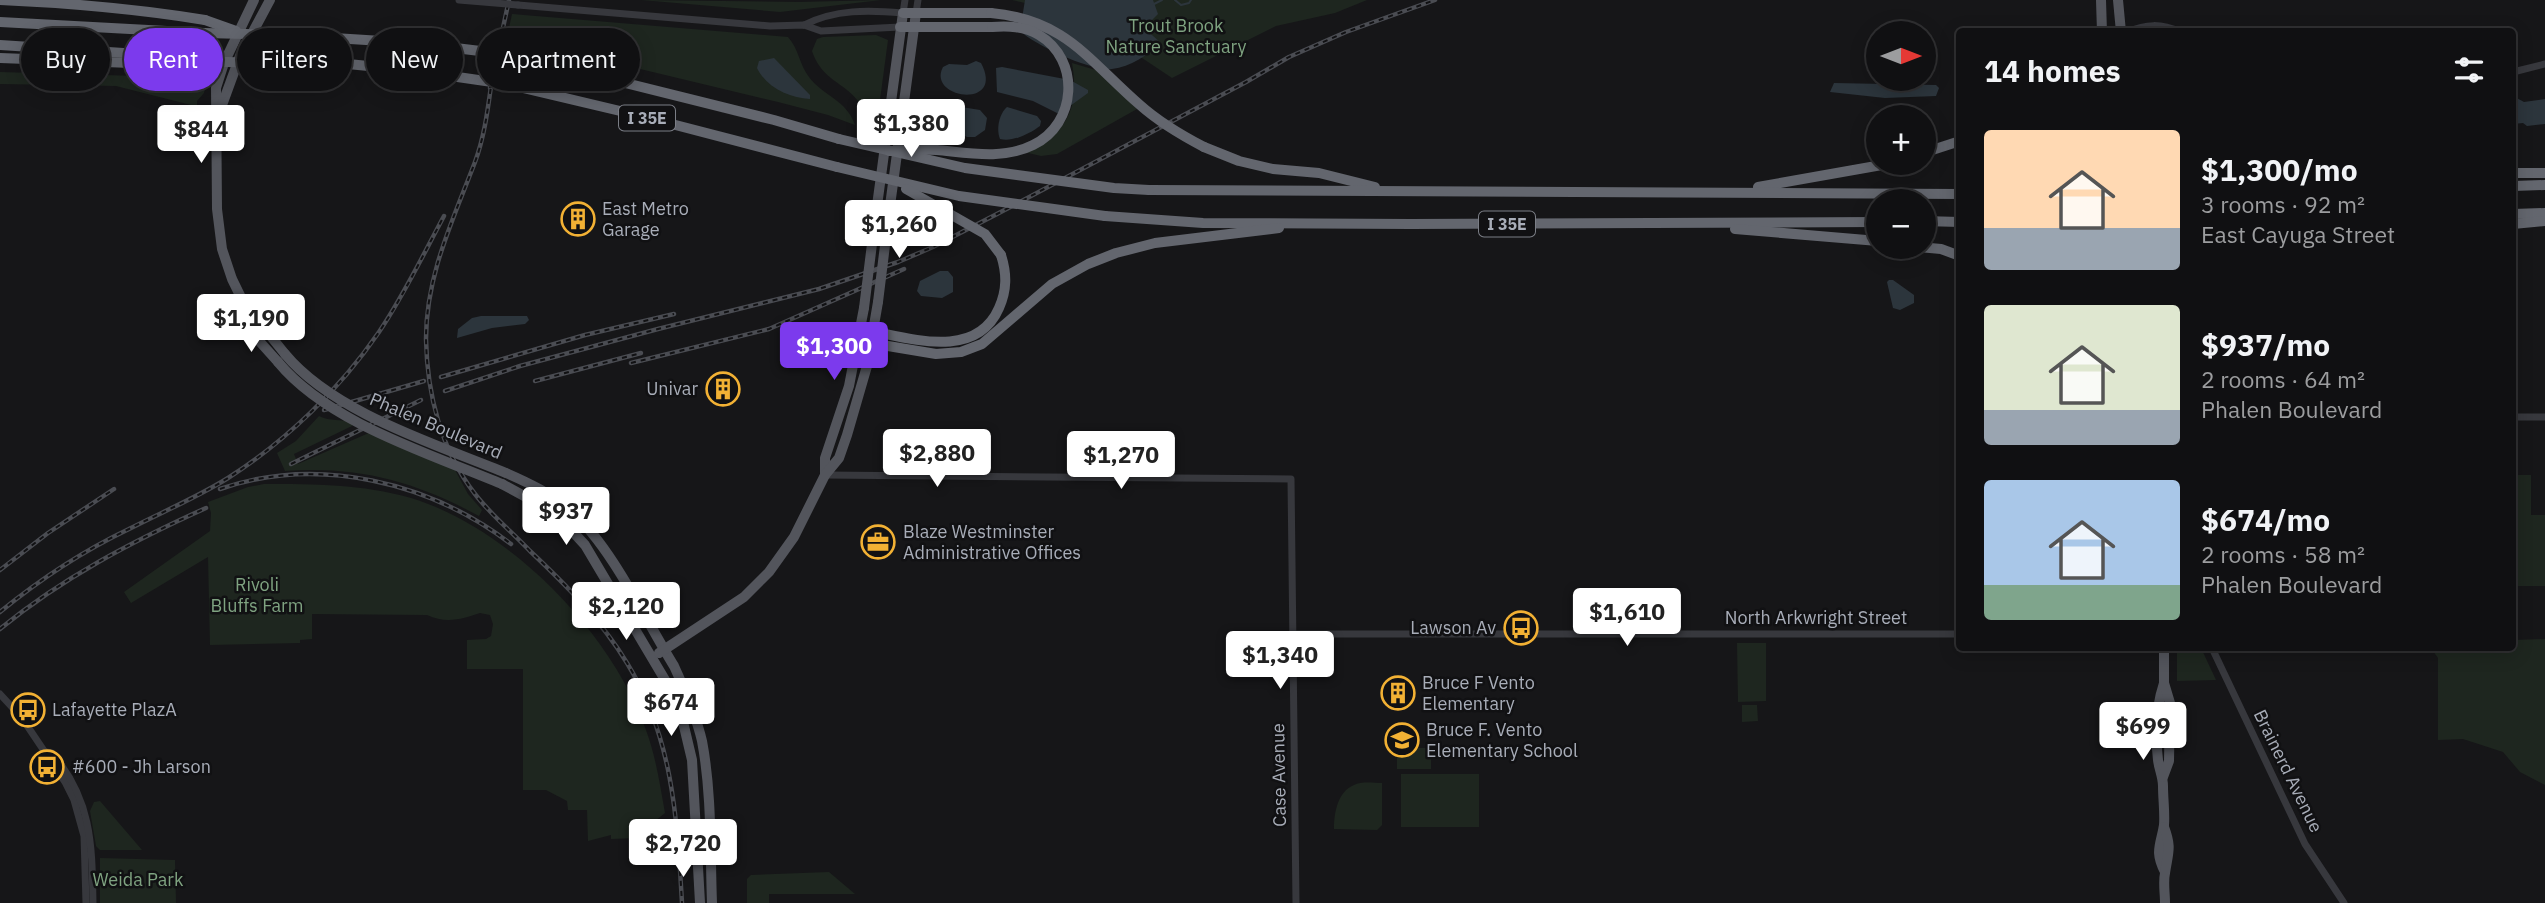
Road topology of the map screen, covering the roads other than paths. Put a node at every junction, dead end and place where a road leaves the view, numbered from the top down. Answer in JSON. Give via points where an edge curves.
{"nodes":[{"id":1,"x":0,"y":0,"type":"edge"},
{"id":2,"x":254,"y":0,"type":"edge"},
{"id":3,"x":270,"y":0,"type":"edge"},
{"id":4,"x":459,"y":0,"type":"edge"},
{"id":5,"x":905,"y":0,"type":"edge"},
{"id":6,"x":918,"y":0,"type":"edge"},
{"id":7,"x":2101,"y":0,"type":"edge"},
{"id":8,"x":2118,"y":0,"type":"edge"},
{"id":9,"x":903,"y":13,"type":"junction"},
{"id":10,"x":916,"y":13,"type":"junction"},
{"id":11,"x":0,"y":22,"type":"edge"},
{"id":12,"x":804,"y":25,"type":"junction"},
{"id":13,"x":900,"y":27,"type":"junction"},
{"id":14,"x":915,"y":28,"type":"junction"},
{"id":15,"x":2102,"y":28,"type":"edge"},
{"id":16,"x":2121,"y":28,"type":"edge"},
{"id":17,"x":2136,"y":28,"type":"edge"},
{"id":18,"x":2170,"y":28,"type":"edge"},
{"id":19,"x":237,"y":31,"type":"edge"},
{"id":20,"x":237,"y":34,"type":"edge"},
{"id":21,"x":352,"y":39,"type":"edge"},
{"id":22,"x":0,"y":45,"type":"edge"},
{"id":23,"x":124,"y":53,"type":"edge"},
{"id":24,"x":0,"y":58,"type":"edge"},
{"id":25,"x":223,"y":62,"type":"edge"},
{"id":26,"x":124,"y":63,"type":"edge"},
{"id":27,"x":2545,"y":64,"type":"edge"},
{"id":28,"x":2516,"y":71,"type":"edge"},
{"id":29,"x":217,"y":120,"type":"junction"},
{"id":30,"x":1956,"y":142,"type":"edge"},
{"id":31,"x":1936,"y":149,"type":"edge"},
{"id":32,"x":889,"y":151,"type":"junction"},
{"id":33,"x":1866,"y":168,"type":"edge"},
{"id":34,"x":2516,"y":173,"type":"edge"},
{"id":35,"x":2545,"y":173,"type":"edge"},
{"id":36,"x":888,"y":180,"type":"junction"},
{"id":37,"x":2545,"y":185,"type":"edge"},
{"id":38,"x":2516,"y":186,"type":"edge"},
{"id":39,"x":1391,"y":191,"type":"junction"},
{"id":40,"x":1718,"y":192,"type":"junction"},
{"id":41,"x":1956,"y":194,"type":"edge"},
{"id":42,"x":2545,"y":213,"type":"edge"},
{"id":43,"x":2516,"y":214,"type":"edge"},
{"id":44,"x":2545,"y":221,"type":"edge"},
{"id":45,"x":1866,"y":222,"type":"edge"},
{"id":46,"x":1936,"y":222,"type":"edge"},
{"id":47,"x":1956,"y":222,"type":"edge"},
{"id":48,"x":1331,"y":223,"type":"junction"},
{"id":49,"x":1669,"y":223,"type":"junction"},
{"id":50,"x":2516,"y":223,"type":"edge"},
{"id":51,"x":1866,"y":240,"type":"edge"},
{"id":52,"x":1936,"y":249,"type":"edge"},
{"id":53,"x":1956,"y":255,"type":"edge"},
{"id":54,"x":860,"y":329,"type":"junction"},
{"id":55,"x":873,"y":331,"type":"junction"},
{"id":56,"x":858,"y":341,"type":"junction"},
{"id":57,"x":872,"y":343,"type":"junction"},
{"id":58,"x":281,"y":358,"type":"junction"},
{"id":59,"x":2516,"y":417,"type":"edge"},
{"id":60,"x":2545,"y":417,"type":"edge"},
{"id":61,"x":825,"y":475,"type":"junction"},
{"id":62,"x":1293,"y":634,"type":"junction"},
{"id":63,"x":1956,"y":634,"type":"edge"},
{"id":64,"x":664,"y":650,"type":"junction"},
{"id":65,"x":2164,"y":651,"type":"edge"},
{"id":66,"x":2213,"y":651,"type":"edge"},
{"id":67,"x":653,"y":657,"type":"junction"},
{"id":68,"x":0,"y":694,"type":"edge"},
{"id":69,"x":82,"y":811,"type":"junction"},
{"id":70,"x":86,"y":903,"type":"edge"},
{"id":71,"x":93,"y":903,"type":"edge"},
{"id":72,"x":700,"y":903,"type":"edge"},
{"id":73,"x":712,"y":903,"type":"edge"},
{"id":74,"x":1296,"y":903,"type":"edge"},
{"id":75,"x":2165,"y":903,"type":"edge"},
{"id":76,"x":2344,"y":903,"type":"edge"}],
"edges":[{"from":1,"to":19,"type":"highway","bridge":true,"via":[[174,15]]},
{"from":2,"to":29,"type":"main road","name":"Phalen Boulevard","via":[[219,78]]},
{"from":3,"to":29,"type":"main road","via":[[240,56]]},
{"from":4,"to":12,"type":"street","bridge":true},
{"from":5,"to":9,"type":"street"},
{"from":6,"to":10,"type":"street"},
{"from":7,"to":15,"type":"main road"},
{"from":8,"to":16,"type":"main road"},
{"from":9,"to":10,"type":"highway"},
{"from":9,"to":12,"type":"street","via":[[822,16]]},
{"from":9,"to":13,"type":"main road"},
{"from":10,"to":14,"type":"main road"},
{"from":10,"to":39,"type":"highway","bridge":true,"via":[[1024,17],[1067,38],[1142,107],[1204,147],[1251,164],[1319,173]]},
{"from":11,"to":20,"type":"highway","number":"I 35E","bridge":true},
{"from":12,"to":13,"type":"street","via":[[821,31]]},
{"from":13,"to":14,"type":"highway"},
{"from":13,"to":54,"type":"main road","bridge":true},
{"from":14,"to":32,"type":"highway","bridge":true,"via":[[1011,26],[1033,33],[1061,58],[1070,85],[1068,102],[1055,128],[1030,147],[983,155]]},
{"from":14,"to":55,"type":"main road","bridge":true},
{"from":17,"to":18,"type":"street"},
{"from":21,"to":32,"type":"highway","number":"I 35E","bridge":true,"via":[[513,55]]},
{"from":22,"to":23,"type":"highway"},
{"from":24,"to":26,"type":"highway","number":"I 35E"},
{"from":25,"to":36,"type":"highway","number":"I 35E","bridge":true,"via":[[348,64],[506,84]]},
{"from":27,"to":28,"type":"street"},
{"from":29,"to":58,"type":"main road","name":"Phalen Boulevard","via":[[219,236],[260,342]]},
{"from":30,"to":31,"type":"highway"},
{"from":32,"to":39,"type":"highway","number":"I 35E","bridge":true,"via":[[1000,173],[1114,188]]},
{"from":33,"to":40,"type":"highway"},
{"from":34,"to":35,"type":"highway"},
{"from":36,"to":48,"type":"highway","number":"I 35E","bridge":true,"via":[[959,196],[1105,216]]},
{"from":36,"to":55,"type":"highway","bridge":true,"via":[[985,234],[1001,255],[1006,278],[992,319],[963,340],[942,342]]},
{"from":37,"to":38,"type":"highway"},
{"from":39,"to":40,"type":"highway","number":"I 35E"},
{"from":40,"to":41,"type":"highway","number":"I 35E"},
{"from":42,"to":43,"type":"highway"},
{"from":44,"to":50,"type":"highway"},
{"from":45,"to":49,"type":"highway","number":"I 35E"},
{"from":46,"to":47,"type":"highway"},
{"from":48,"to":49,"type":"highway","number":"I 35E"},
{"from":48,"to":57,"type":"highway","via":[[1155,243],[1116,253],[1052,284],[982,344],[961,352],[936,354]]},
{"from":49,"to":51,"type":"highway"},
{"from":52,"to":53,"type":"highway"},
{"from":54,"to":55,"type":"highway"},
{"from":54,"to":56,"type":"main road"},
{"from":55,"to":57,"type":"main road"},
{"from":56,"to":57,"type":"highway"},
{"from":56,"to":61,"type":"main road","via":[[825,458]]},
{"from":57,"to":61,"type":"main road","via":[[839,458]]},
{"from":58,"to":64,"type":"main road","name":"Phalen Boulevard","bridge":true,"via":[[343,402],[506,473],[572,512],[595,537]]},
{"from":58,"to":67,"type":"main road","name":"Phalen Boulevard","bridge":true,"via":[[298,384],[336,412],[502,484],[546,508],[592,555]]},
{"from":59,"to":60,"type":"street"},
{"from":61,"to":62,"type":"street","name":"Case Avenue","via":[[1291,479]]},
{"from":61,"to":64,"type":"main road","via":[[799,529],[769,572],[724,612]]},
{"from":62,"to":63,"type":"street","name":"North Arkwright Street"},
{"from":62,"to":74,"type":"street","name":"Case Avenue"},
{"from":64,"to":67,"type":"main road"},
{"from":64,"to":73,"type":"main road","name":"Phalen Boulevard","via":[[683,685],[701,739]]},
{"from":65,"to":75,"type":"main road","via":[[2158,761],[2163,777],[2159,859],[2165,872]]},
{"from":66,"to":76,"type":"street","name":"Brainerd Avenue","via":[[2305,844]]},
{"from":67,"to":72,"type":"main road","name":"Phalen Boulevard","via":[[678,706],[692,760]]},
{"from":68,"to":69,"type":"street","via":[[65,769]]},
{"from":69,"to":70,"type":"street"},
{"from":69,"to":71,"type":"street","via":[[92,853]]}]}
